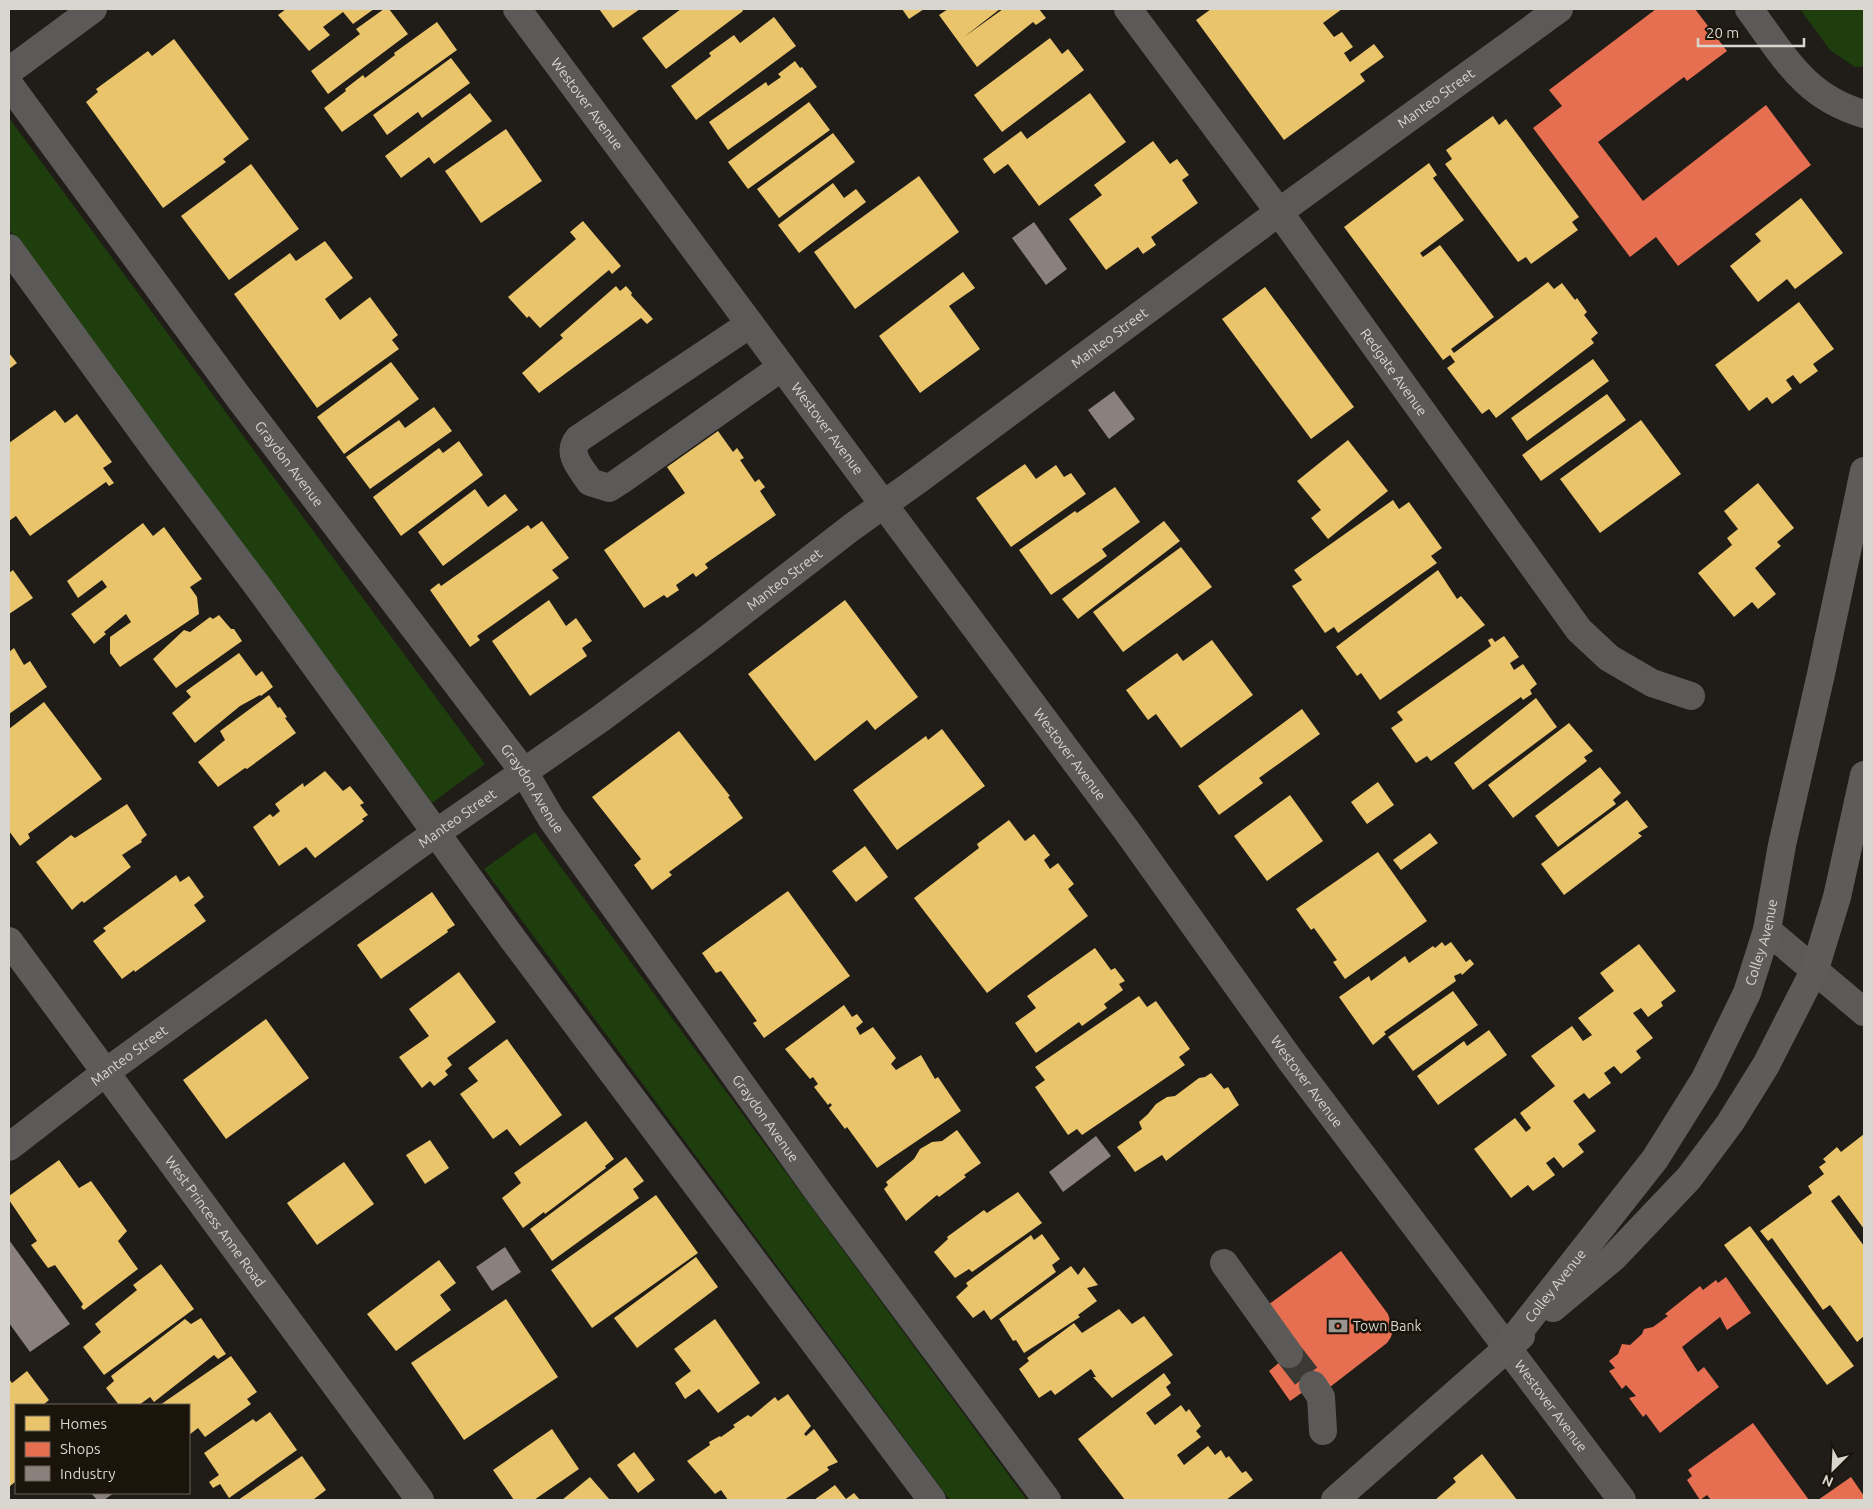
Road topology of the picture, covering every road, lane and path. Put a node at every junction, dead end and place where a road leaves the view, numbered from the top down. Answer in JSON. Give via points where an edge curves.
{"nodes":[{"id":1,"x":93,"y":9,"type":"edge"},
{"id":2,"x":517,"y":9,"type":"edge"},
{"id":3,"x":1128,"y":9,"type":"edge"},
{"id":4,"x":1559,"y":9,"type":"edge"},
{"id":5,"x":1749,"y":9,"type":"edge"},
{"id":6,"x":9,"y":71,"type":"edge"},
{"id":7,"x":9,"y":84,"type":"edge"},
{"id":8,"x":1864,"y":114,"type":"edge"},
{"id":9,"x":1278,"y":212,"type":"junction"},
{"id":10,"x":9,"y":248,"type":"edge"},
{"id":11,"x":750,"y":324,"type":"junction"},
{"id":12,"x":782,"y":367,"type":"junction"},
{"id":13,"x":1864,"y":471,"type":"edge"},
{"id":14,"x":884,"y":505,"type":"junction"},
{"id":15,"x":1691,"y":696,"type":"dead end"},
{"id":16,"x":524,"y":772,"type":"junction"},
{"id":17,"x":1864,"y":775,"type":"edge"},
{"id":18,"x":436,"y":832,"type":"junction"},
{"id":19,"x":1767,"y":930,"type":"junction"},
{"id":20,"x":9,"y":941,"type":"edge"},
{"id":21,"x":1815,"y":969,"type":"junction"},
{"id":22,"x":1864,"y":1012,"type":"edge"},
{"id":23,"x":106,"y":1072,"type":"junction"},
{"id":24,"x":9,"y":1147,"type":"edge"},
{"id":25,"x":1218,"y":1268,"type":"dead end"},
{"id":26,"x":1507,"y":1347,"type":"junction"},
{"id":27,"x":1284,"y":1358,"type":"tunnel mouth"},
{"id":28,"x":1307,"y":1390,"type":"tunnel mouth"},
{"id":29,"x":1322,"y":1430,"type":"dead end"},
{"id":30,"x":420,"y":1500,"type":"edge"},
{"id":31,"x":932,"y":1500,"type":"edge"},
{"id":32,"x":1047,"y":1500,"type":"edge"},
{"id":33,"x":1335,"y":1500,"type":"edge"},
{"id":34,"x":1622,"y":1500,"type":"edge"}],
"edges":[{"from":1,"to":6,"type":"street"},
{"from":2,"to":11,"type":"street","name":"Westover Avenue"},
{"from":3,"to":9,"type":"street","name":"Redgate Avenue"},
{"from":4,"to":9,"type":"street","name":"Manteo Street"},
{"from":5,"to":8,"type":"street","via":[[1799,77],[1825,98]]},
{"from":7,"to":16,"type":"street","name":"Graydon Avenue","via":[[239,398]]},
{"from":9,"to":14,"type":"street","name":"Manteo Street"},
{"from":9,"to":15,"type":"street","name":"Redgate Avenue","via":[[1579,630],[1609,658],[1652,683]]},
{"from":10,"to":18,"type":"street"},
{"from":11,"to":12,"type":"street","name":"Westover Avenue"},
{"from":11,"to":12,"type":"street","via":[[578,439],[572,453],[590,482],[609,488]]},
{"from":12,"to":14,"type":"street","name":"Westover Avenue"},
{"from":13,"to":19,"type":"main road","name":"Colley Avenue","via":[[1782,845]]},
{"from":14,"to":16,"type":"street","name":"Manteo Street","via":[[852,526],[705,642]]},
{"from":14,"to":26,"type":"street","name":"Westover Avenue","via":[[1127,831],[1292,1061]]},
{"from":16,"to":18,"type":"street","name":"Manteo Street"},
{"from":16,"to":32,"type":"street","name":"Graydon Avenue","via":[[551,818],[819,1193]]},
{"from":17,"to":21,"type":"main road","name":"Colley Avenue","via":[[1837,897]]},
{"from":18,"to":23,"type":"street","name":"Manteo Street"},
{"from":18,"to":31,"type":"street"},
{"from":19,"to":21,"type":"street"},
{"from":19,"to":26,"type":"main road","name":"Colley Avenue","via":[[1747,993],[1705,1079],[1655,1159]]},
{"from":20,"to":23,"type":"main road","name":"West Princess Anne Road"},
{"from":21,"to":22,"type":"street"},
{"from":21,"to":26,"type":"main road","name":"Colley Avenue","via":[[1766,1066],[1730,1123],[1689,1178],[1613,1258]]},
{"from":23,"to":24,"type":"street","name":"Manteo Street"},
{"from":23,"to":30,"type":"main road","name":"West Princess Anne Road"},
{"from":25,"to":27,"type":"street"},
{"from":26,"to":33,"type":"main road","name":"Colley Avenue"},
{"from":26,"to":34,"type":"street","name":"Westover Avenue"},
{"from":28,"to":29,"type":"street"}]}
